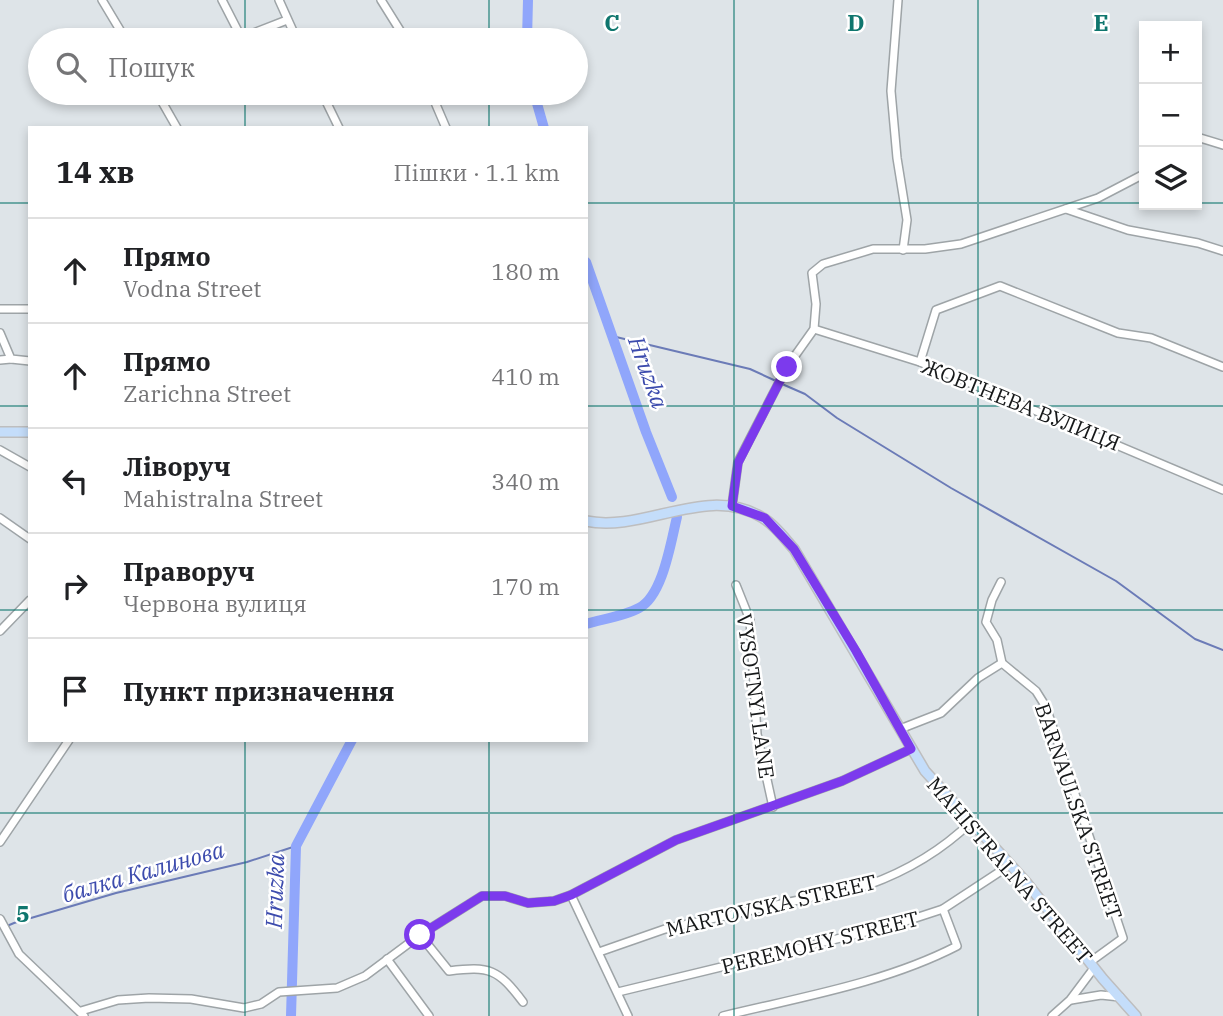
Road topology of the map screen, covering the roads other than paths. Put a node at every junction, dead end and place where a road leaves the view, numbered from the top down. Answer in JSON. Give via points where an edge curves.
{"nodes":[{"id":1,"x":102,"y":0,"type":"edge"},
{"id":2,"x":222,"y":0,"type":"edge"},
{"id":3,"x":279,"y":0,"type":"edge"},
{"id":4,"x":381,"y":0,"type":"edge"},
{"id":5,"x":898,"y":0,"type":"edge"},
{"id":6,"x":287,"y":20,"type":"junction"},
{"id":7,"x":119,"y":28,"type":"edge"},
{"id":8,"x":236,"y":28,"type":"edge"},
{"id":9,"x":266,"y":28,"type":"edge"},
{"id":10,"x":291,"y":28,"type":"edge"},
{"id":11,"x":398,"y":28,"type":"edge"},
{"id":12,"x":164,"y":105,"type":"edge"},
{"id":13,"x":328,"y":105,"type":"edge"},
{"id":14,"x":436,"y":105,"type":"edge"},
{"id":15,"x":176,"y":126,"type":"edge"},
{"id":16,"x":338,"y":126,"type":"edge"},
{"id":17,"x":445,"y":126,"type":"edge"},
{"id":18,"x":1202,"y":139,"type":"edge"},
{"id":19,"x":1223,"y":145,"type":"edge"},
{"id":20,"x":1139,"y":177,"type":"edge"},
{"id":21,"x":1065,"y":209,"type":"junction"},
{"id":22,"x":902,"y":250,"type":"junction"},
{"id":23,"x":1223,"y":251,"type":"edge"},
{"id":24,"x":0,"y":309,"type":"edge"},
{"id":25,"x":28,"y":309,"type":"edge"},
{"id":26,"x":814,"y":329,"type":"junction"},
{"id":27,"x":0,"y":333,"type":"edge"},
{"id":28,"x":11,"y":359,"type":"junction"},
{"id":29,"x":0,"y":360,"type":"edge"},
{"id":30,"x":28,"y":361,"type":"edge"},
{"id":31,"x":920,"y":362,"type":"junction"},
{"id":32,"x":1223,"y":367,"type":"edge"},
{"id":33,"x":0,"y":432,"type":"edge"},
{"id":34,"x":28,"y":432,"type":"edge"},
{"id":35,"x":0,"y":450,"type":"edge"},
{"id":36,"x":28,"y":466,"type":"edge"},
{"id":37,"x":1223,"y":490,"type":"edge"},
{"id":38,"x":732,"y":506,"type":"junction"},
{"id":39,"x":0,"y":518,"type":"edge"},
{"id":40,"x":588,"y":521,"type":"edge"},
{"id":41,"x":28,"y":538,"type":"edge"},
{"id":42,"x":1001,"y":582,"type":"dead end"},
{"id":43,"x":736,"y":585,"type":"dead end"},
{"id":44,"x":28,"y":602,"type":"edge"},
{"id":45,"x":0,"y":631,"type":"edge"},
{"id":46,"x":1002,"y":663,"type":"junction"},
{"id":47,"x":900,"y":729,"type":"junction"},
{"id":48,"x":68,"y":742,"type":"edge"},
{"id":49,"x":911,"y":749,"type":"junction"},
{"id":50,"x":773,"y":807,"type":"junction"},
{"id":51,"x":971,"y":822,"type":"junction"},
{"id":52,"x":0,"y":842,"type":"edge"},
{"id":53,"x":1010,"y":865,"type":"junction"},
{"id":54,"x":571,"y":895,"type":"junction"},
{"id":55,"x":943,"y":909,"type":"junction"},
{"id":56,"x":2,"y":923,"type":"edge"},
{"id":57,"x":420,"y":935,"type":"junction"},
{"id":58,"x":599,"y":952,"type":"junction"},
{"id":59,"x":387,"y":959,"type":"junction"},
{"id":60,"x":1092,"y":965,"type":"junction"},
{"id":61,"x":618,"y":992,"type":"junction"},
{"id":62,"x":1120,"y":998,"type":"junction"},
{"id":63,"x":1070,"y":1000,"type":"junction"},
{"id":64,"x":523,"y":1002,"type":"dead end"},
{"id":65,"x":82,"y":1014,"type":"edge"},
{"id":66,"x":429,"y":1016,"type":"edge"},
{"id":67,"x":628,"y":1016,"type":"edge"},
{"id":68,"x":723,"y":1016,"type":"edge"},
{"id":69,"x":1052,"y":1016,"type":"edge"},
{"id":70,"x":1136,"y":1016,"type":"edge"}],
"edges":[{"from":1,"to":7,"type":"street"},
{"from":2,"to":8,"type":"street"},
{"from":3,"to":6,"type":"street"},
{"from":4,"to":11,"type":"street"},
{"from":5,"to":22,"type":"street","via":[[891,91],[907,220]]},
{"from":6,"to":9,"type":"street"},
{"from":6,"to":10,"type":"street"},
{"from":12,"to":15,"type":"street"},
{"from":13,"to":16,"type":"street"},
{"from":14,"to":17,"type":"street"},
{"from":18,"to":19,"type":"street"},
{"from":20,"to":21,"type":"street"},
{"from":21,"to":22,"type":"street","via":[[961,244]]},
{"from":21,"to":23,"type":"street","via":[[1128,230]]},
{"from":22,"to":26,"type":"street","via":[[873,249],[823,264],[812,273]]},
{"from":24,"to":25,"type":"street"},
{"from":26,"to":31,"type":"street","name":"ЖОВТНЕВА ВУЛИЦЯ"},
{"from":26,"to":38,"type":"street","via":[[787,367],[738,463]]},
{"from":27,"to":28,"type":"street"},
{"from":28,"to":29,"type":"street"},
{"from":28,"to":30,"type":"street"},
{"from":31,"to":32,"type":"street","via":[[936,310],[1000,286],[1118,333],[1151,338]]},
{"from":31,"to":37,"type":"street","name":"ЖОВТНЕВА ВУЛИЦЯ"},
{"from":33,"to":34,"type":"main road"},
{"from":35,"to":36,"type":"street"},
{"from":38,"to":40,"type":"main road","name":"MAHISTRALNA STREET","via":[[694,507],[617,523]]},
{"from":38,"to":47,"type":"main road","name":"MAHISTRALNA STREET","via":[[765,518],[794,549]]},
{"from":39,"to":41,"type":"street"},
{"from":42,"to":46,"type":"street","via":[[986,622],[997,640]]},
{"from":43,"to":50,"type":"street","name":"VYSOTNYI LANE","via":[[750,620],[757,734]]},
{"from":44,"to":45,"type":"street"},
{"from":46,"to":47,"type":"street","via":[[978,678],[941,713]]},
{"from":46,"to":60,"type":"street","name":"BARNAULSKA STREET","via":[[1036,691],[1046,707],[1123,937]]},
{"from":47,"to":49,"type":"main road","name":"MAHISTRALNA STREET"},
{"from":48,"to":52,"type":"street"},
{"from":49,"to":50,"type":"street"},
{"from":49,"to":51,"type":"main road","name":"MAHISTRALNA STREET"},
{"from":50,"to":54,"type":"street","via":[[676,840]]},
{"from":51,"to":53,"type":"main road","name":"MAHISTRALNA STREET"},
{"from":51,"to":58,"type":"street","name":"MARTOVSKA STREET","via":[[951,841],[898,874],[868,885],[665,929]]},
{"from":53,"to":55,"type":"street","name":"PEREMOHY STREET"},
{"from":53,"to":60,"type":"main road","name":"MAHISTRALNA STREET"},
{"from":54,"to":57,"type":"street","via":[[528,903],[482,896]]},
{"from":54,"to":58,"type":"street"},
{"from":55,"to":61,"type":"street","name":"PEREMOHY STREET"},
{"from":55,"to":68,"type":"street","via":[[957,946],[928,961],[842,988]]},
{"from":56,"to":65,"type":"street","via":[[19,954]]},
{"from":57,"to":59,"type":"street"},
{"from":57,"to":64,"type":"street","via":[[449,971],[486,969],[500,976]]},
{"from":58,"to":61,"type":"street"},
{"from":59,"to":65,"type":"street","via":[[365,976],[337,988],[290,991],[244,1008],[149,998],[118,1000]]},
{"from":59,"to":66,"type":"street"},
{"from":60,"to":62,"type":"main road","name":"MAHISTRALNA STREET"},
{"from":60,"to":63,"type":"street"},
{"from":61,"to":67,"type":"street"},
{"from":62,"to":63,"type":"street","via":[[1101,995]]},
{"from":62,"to":70,"type":"main road","name":"MAHISTRALNA STREET"},
{"from":63,"to":69,"type":"street"}]}
